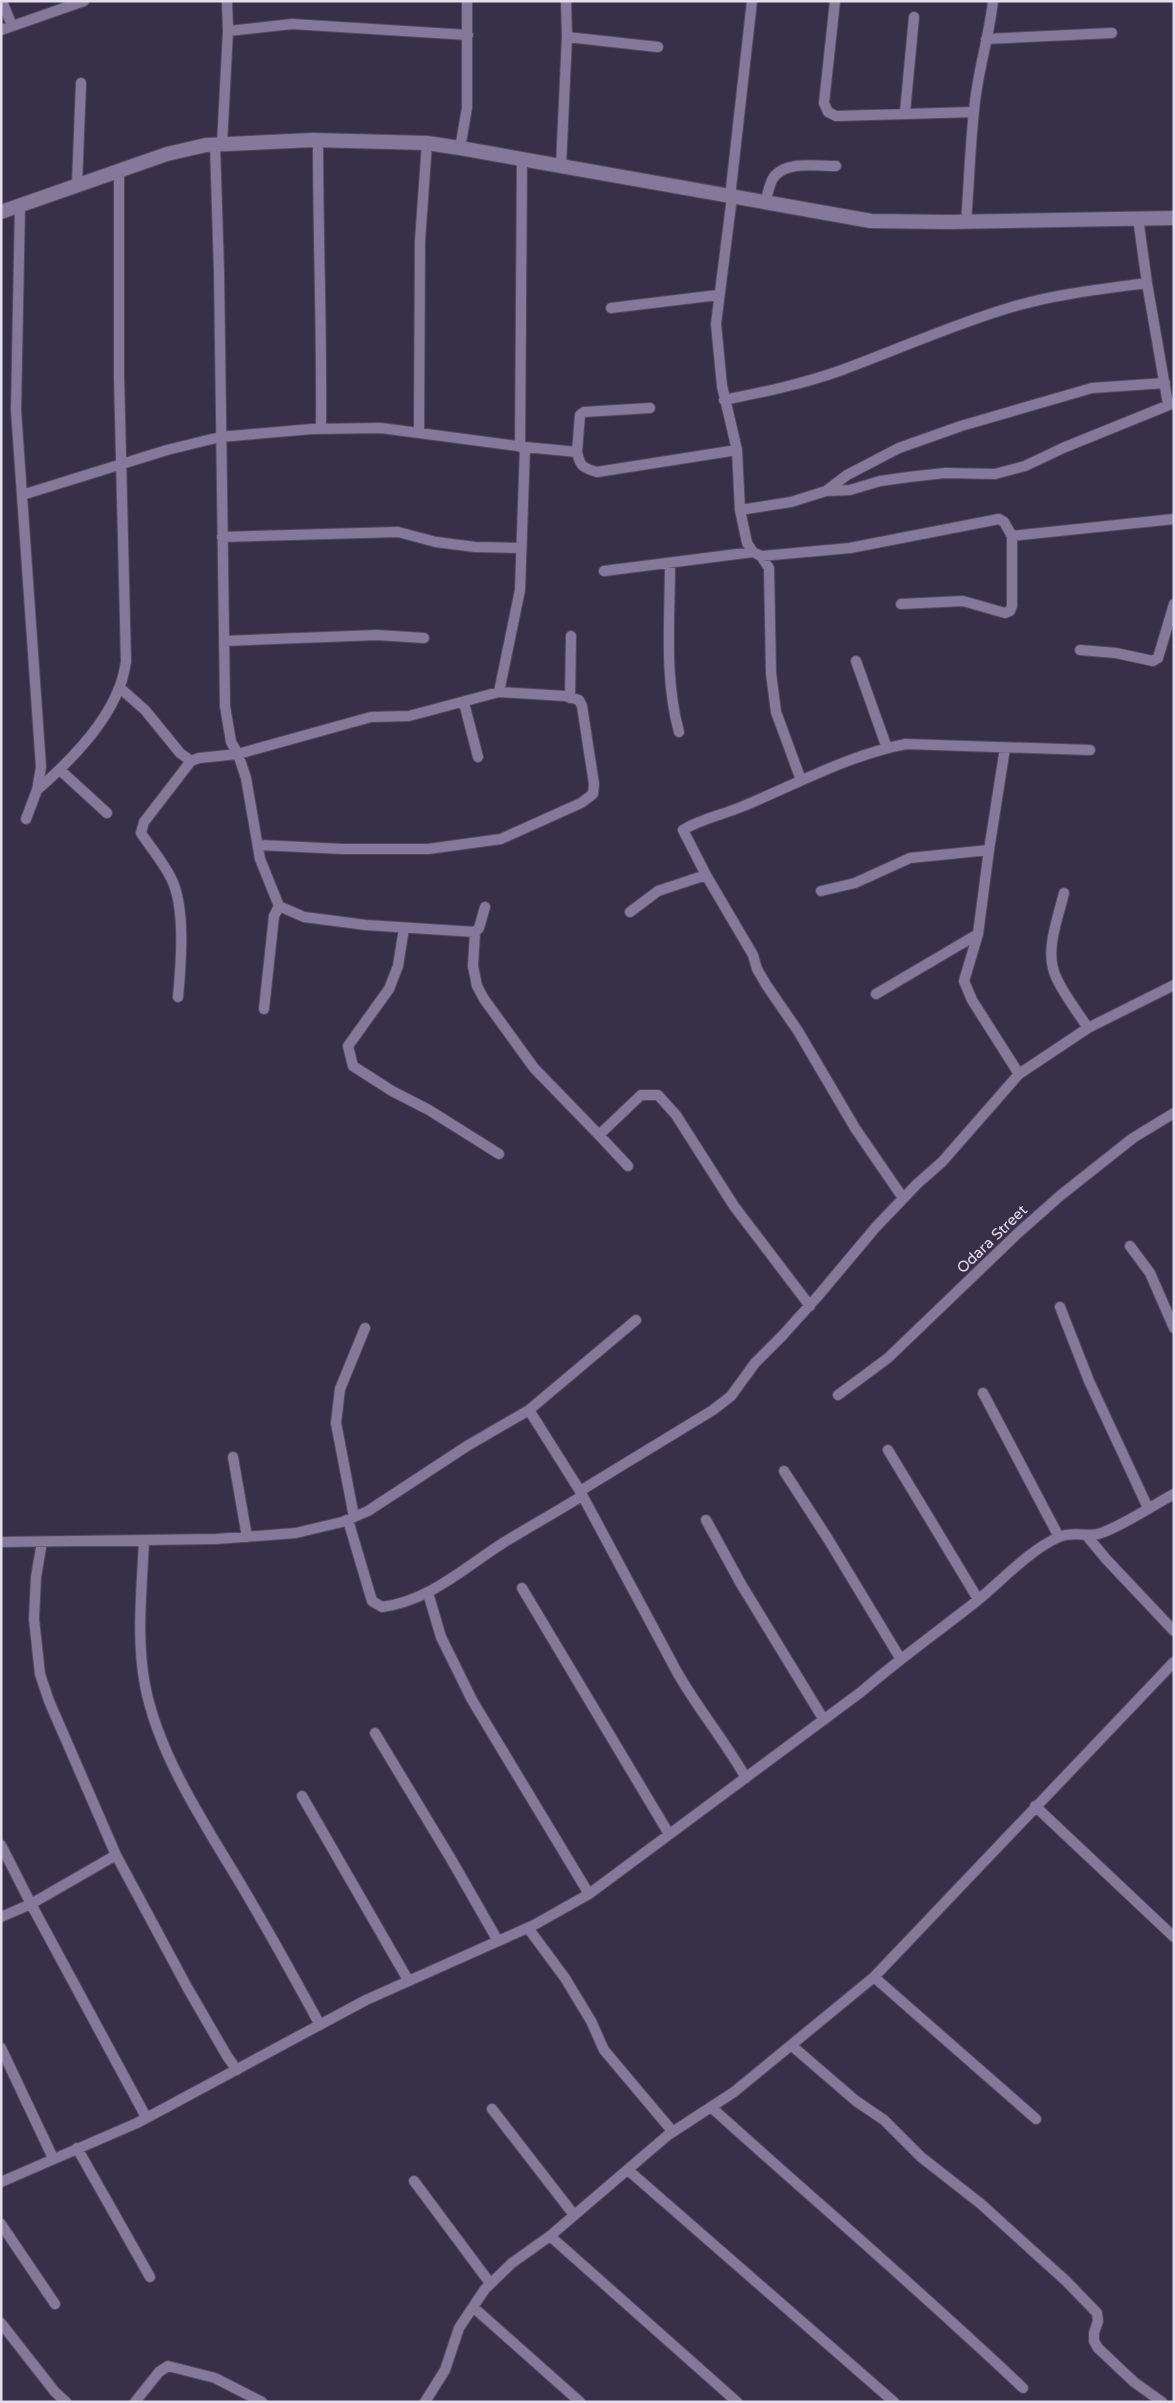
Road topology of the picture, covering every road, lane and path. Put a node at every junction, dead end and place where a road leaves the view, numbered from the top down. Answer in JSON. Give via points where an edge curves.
{"nodes":[{"id":1,"x":2,"y":1,"type":"edge"},
{"id":2,"x":84,"y":1,"type":"edge"},
{"id":3,"x":227,"y":1,"type":"edge"},
{"id":4,"x":467,"y":1,"type":"edge"},
{"id":5,"x":566,"y":1,"type":"edge"},
{"id":6,"x":752,"y":1,"type":"edge"},
{"id":7,"x":835,"y":1,"type":"edge"},
{"id":8,"x":993,"y":1,"type":"edge"},
{"id":9,"x":914,"y":17,"type":"dead end"},
{"id":10,"x":12,"y":26,"type":"junction"},
{"id":11,"x":1,"y":30,"type":"edge"},
{"id":12,"x":228,"y":31,"type":"junction"},
{"id":13,"x":1112,"y":33,"type":"dead end"},
{"id":14,"x":468,"y":35,"type":"junction"},
{"id":15,"x":567,"y":37,"type":"junction"},
{"id":16,"x":986,"y":39,"type":"junction"},
{"id":17,"x":658,"y":47,"type":"dead end"},
{"id":18,"x":81,"y":83,"type":"dead end"},
{"id":19,"x":905,"y":112,"type":"junction"},
{"id":20,"x":974,"y":112,"type":"junction"},
{"id":21,"x":318,"y":140,"type":"junction"},
{"id":22,"x":427,"y":143,"type":"junction"},
{"id":23,"x":218,"y":144,"type":"junction"},
{"id":24,"x":460,"y":148,"type":"junction"},
{"id":25,"x":522,"y":159,"type":"junction"},
{"id":26,"x":560,"y":166,"type":"junction"},
{"id":27,"x":836,"y":166,"type":"dead end"},
{"id":28,"x":119,"y":170,"type":"junction"},
{"id":29,"x":77,"y":184,"type":"junction"},
{"id":30,"x":731,"y":197,"type":"junction"},
{"id":31,"x":765,"y":203,"type":"junction"},
{"id":32,"x":20,"y":205,"type":"junction"},
{"id":33,"x":1,"y":212,"type":"edge"},
{"id":34,"x":1138,"y":218,"type":"junction"},
{"id":35,"x":1174,"y":218,"type":"edge"},
{"id":36,"x":966,"y":222,"type":"junction"},
{"id":37,"x":1146,"y":283,"type":"junction"},
{"id":38,"x":718,"y":295,"type":"junction"},
{"id":39,"x":611,"y":308,"type":"dead end"},
{"id":40,"x":1165,"y":383,"type":"junction"},
{"id":41,"x":724,"y":400,"type":"junction"},
{"id":42,"x":1171,"y":403,"type":"edge"},
{"id":43,"x":650,"y":408,"type":"dead end"},
{"id":44,"x":321,"y":429,"type":"junction"},
{"id":45,"x":419,"y":433,"type":"junction"},
{"id":46,"x":220,"y":437,"type":"junction"},
{"id":47,"x":523,"y":447,"type":"junction"},
{"id":48,"x":737,"y":450,"type":"junction"},
{"id":49,"x":577,"y":452,"type":"junction"},
{"id":50,"x":121,"y":465,"type":"junction"},
{"id":51,"x":826,"y":491,"type":"junction"},
{"id":52,"x":22,"y":495,"type":"junction"},
{"id":53,"x":740,"y":510,"type":"junction"},
{"id":54,"x":1174,"y":519,"type":"edge"},
{"id":55,"x":1012,"y":536,"type":"junction"},
{"id":56,"x":222,"y":537,"type":"junction"},
{"id":57,"x":520,"y":548,"type":"junction"},
{"id":58,"x":757,"y":554,"type":"junction"},
{"id":59,"x":670,"y":563,"type":"junction"},
{"id":60,"x":604,"y":571,"type":"dead end"},
{"id":61,"x":901,"y":604,"type":"dead end"},
{"id":62,"x":1174,"y":604,"type":"edge"},
{"id":63,"x":571,"y":636,"type":"dead end"},
{"id":64,"x":424,"y":638,"type":"dead end"},
{"id":65,"x":224,"y":641,"type":"junction"},
{"id":66,"x":1080,"y":650,"type":"dead end"},
{"id":67,"x":856,"y":661,"type":"dead end"},
{"id":68,"x":120,"y":688,"type":"junction"},
{"id":69,"x":499,"y":692,"type":"junction"},
{"id":70,"x":570,"y":698,"type":"junction"},
{"id":71,"x":464,"y":703,"type":"junction"},
{"id":72,"x":679,"y":732,"type":"dead end"},
{"id":73,"x":887,"y":748,"type":"junction"},
{"id":74,"x":1005,"y":748,"type":"junction"},
{"id":75,"x":1090,"y":750,"type":"dead end"},
{"id":76,"x":238,"y":754,"type":"junction"},
{"id":77,"x":478,"y":757,"type":"dead end"},
{"id":78,"x":190,"y":762,"type":"junction"},
{"id":79,"x":60,"y":770,"type":"junction"},
{"id":80,"x":801,"y":780,"type":"junction"},
{"id":81,"x":37,"y":790,"type":"junction"},
{"id":82,"x":107,"y":813,"type":"dead end"},
{"id":83,"x":26,"y":819,"type":"dead end"},
{"id":84,"x":259,"y":845,"type":"junction"},
{"id":85,"x":989,"y":850,"type":"junction"},
{"id":86,"x":706,"y":875,"type":"junction"},
{"id":87,"x":821,"y":890,"type":"dead end"},
{"id":88,"x":1064,"y":892,"type":"dead end"},
{"id":89,"x":279,"y":906,"type":"junction"},
{"id":90,"x":484,"y":907,"type":"dead end"},
{"id":91,"x":630,"y":912,"type":"dead end"},
{"id":92,"x":404,"y":928,"type":"junction"},
{"id":93,"x":475,"y":932,"type":"junction"},
{"id":94,"x":978,"y":934,"type":"junction"},
{"id":95,"x":1174,"y":985,"type":"edge"},
{"id":96,"x":876,"y":994,"type":"dead end"},
{"id":97,"x":178,"y":997,"type":"dead end"},
{"id":98,"x":264,"y":1008,"type":"dead end"},
{"id":99,"x":1088,"y":1028,"type":"junction"},
{"id":100,"x":1019,"y":1074,"type":"junction"},
{"id":101,"x":1174,"y":1113,"type":"edge"},
{"id":102,"x":599,"y":1135,"type":"junction"},
{"id":103,"x":499,"y":1154,"type":"dead end"},
{"id":104,"x":628,"y":1166,"type":"dead end"},
{"id":105,"x":903,"y":1198,"type":"junction"},
{"id":106,"x":1130,"y":1246,"type":"dead end"},
{"id":107,"x":810,"y":1306,"type":"junction"},
{"id":108,"x":1060,"y":1307,"type":"dead end"},
{"id":109,"x":636,"y":1320,"type":"dead end"},
{"id":110,"x":365,"y":1328,"type":"dead end"},
{"id":111,"x":1174,"y":1328,"type":"edge"},
{"id":112,"x":983,"y":1393,"type":"dead end"},
{"id":113,"x":838,"y":1395,"type":"dead end"},
{"id":114,"x":529,"y":1410,"type":"junction"},
{"id":115,"x":888,"y":1450,"type":"dead end"},
{"id":116,"x":233,"y":1457,"type":"dead end"},
{"id":117,"x":784,"y":1471,"type":"dead end"},
{"id":118,"x":581,"y":1494,"type":"junction"},
{"id":119,"x":1174,"y":1494,"type":"edge"},
{"id":120,"x":1148,"y":1508,"type":"junction"},
{"id":121,"x":351,"y":1519,"type":"junction"},
{"id":122,"x":706,"y":1520,"type":"dead end"},
{"id":123,"x":1087,"y":1536,"type":"junction"},
{"id":124,"x":247,"y":1537,"type":"junction"},
{"id":125,"x":1059,"y":1537,"type":"junction"},
{"id":126,"x":144,"y":1540,"type":"junction"},
{"id":127,"x":1,"y":1542,"type":"edge"},
{"id":128,"x":42,"y":1542,"type":"junction"},
{"id":129,"x":522,"y":1588,"type":"dead end"},
{"id":130,"x":428,"y":1593,"type":"junction"},
{"id":131,"x":978,"y":1600,"type":"junction"},
{"id":132,"x":1174,"y":1631,"type":"edge"},
{"id":133,"x":900,"y":1658,"type":"junction"},
{"id":134,"x":1174,"y":1662,"type":"edge"},
{"id":135,"x":824,"y":1720,"type":"junction"},
{"id":136,"x":375,"y":1733,"type":"dead end"},
{"id":137,"x":746,"y":1778,"type":"junction"},
{"id":138,"x":302,"y":1796,"type":"dead end"},
{"id":139,"x":1035,"y":1806,"type":"junction"},
{"id":140,"x":669,"y":1834,"type":"junction"},
{"id":141,"x":1,"y":1845,"type":"edge"},
{"id":142,"x":116,"y":1855,"type":"junction"},
{"id":143,"x":589,"y":1894,"type":"junction"},
{"id":144,"x":31,"y":1904,"type":"junction"},
{"id":145,"x":1,"y":1917,"type":"edge"},
{"id":146,"x":528,"y":1928,"type":"junction"},
{"id":147,"x":1174,"y":1937,"type":"edge"},
{"id":148,"x":498,"y":1941,"type":"junction"},
{"id":149,"x":874,"y":1976,"type":"junction"},
{"id":150,"x":408,"y":1980,"type":"junction"},
{"id":151,"x":320,"y":2025,"type":"junction"},
{"id":152,"x":791,"y":2045,"type":"junction"},
{"id":153,"x":1,"y":2048,"type":"edge"},
{"id":154,"x":238,"y":2070,"type":"junction"},
{"id":155,"x":711,"y":2107,"type":"junction"},
{"id":156,"x":492,"y":2109,"type":"dead end"},
{"id":157,"x":146,"y":2117,"type":"junction"},
{"id":158,"x":1036,"y":2119,"type":"dead end"},
{"id":159,"x":673,"y":2132,"type":"junction"},
{"id":160,"x":77,"y":2148,"type":"junction"},
{"id":161,"x":53,"y":2158,"type":"junction"},
{"id":162,"x":628,"y":2170,"type":"junction"},
{"id":163,"x":414,"y":2181,"type":"dead end"},
{"id":164,"x":1,"y":2182,"type":"edge"},
{"id":165,"x":574,"y":2215,"type":"junction"},
{"id":166,"x":1,"y":2224,"type":"edge"},
{"id":167,"x":550,"y":2236,"type":"junction"},
{"id":168,"x":150,"y":2277,"type":"dead end"},
{"id":169,"x":490,"y":2283,"type":"junction"},
{"id":170,"x":55,"y":2304,"type":"dead end"},
{"id":171,"x":472,"y":2307,"type":"junction"},
{"id":172,"x":1,"y":2323,"type":"edge"},
{"id":173,"x":1023,"y":2388,"type":"dead end"},
{"id":174,"x":66,"y":2402,"type":"edge"},
{"id":175,"x":135,"y":2402,"type":"edge"},
{"id":176,"x":262,"y":2402,"type":"edge"},
{"id":177,"x":425,"y":2402,"type":"edge"},
{"id":178,"x":580,"y":2402,"type":"edge"},
{"id":179,"x":737,"y":2402,"type":"edge"},
{"id":180,"x":894,"y":2402,"type":"edge"},
{"id":181,"x":1162,"y":2402,"type":"edge"}],
"edges":[{"from":1,"to":10,"type":"street"},
{"from":2,"to":10,"type":"street"},
{"from":3,"to":12,"type":"street"},
{"from":4,"to":14,"type":"street"},
{"from":5,"to":15,"type":"street"},
{"from":6,"to":30,"type":"street"},
{"from":7,"to":19,"type":"street","via":[[824,103],[828,112],[836,116]]},
{"from":8,"to":16,"type":"street"},
{"from":9,"to":19,"type":"street"},
{"from":10,"to":11,"type":"street"},
{"from":12,"to":14,"type":"street","via":[[292,24]]},
{"from":12,"to":23,"type":"street"},
{"from":13,"to":16,"type":"street"},
{"from":14,"to":24,"type":"street","via":[[467,108]]},
{"from":15,"to":17,"type":"street"},
{"from":15,"to":26,"type":"street"},
{"from":16,"to":20,"type":"street"},
{"from":18,"to":29,"type":"street"},
{"from":19,"to":20,"type":"street"},
{"from":20,"to":36,"type":"street"},
{"from":21,"to":22,"type":"street"},
{"from":21,"to":23,"type":"street"},
{"from":21,"to":44,"type":"street"},
{"from":22,"to":24,"type":"street"},
{"from":22,"to":45,"type":"street","via":[[420,241]]},
{"from":23,"to":28,"type":"street","via":[[167,154]]},
{"from":23,"to":46,"type":"street"},
{"from":24,"to":25,"type":"street"},
{"from":25,"to":26,"type":"street"},
{"from":25,"to":47,"type":"street"},
{"from":26,"to":30,"type":"street"},
{"from":27,"to":31,"type":"street","via":[[784,169],[773,178]]},
{"from":28,"to":29,"type":"street"},
{"from":28,"to":50,"type":"street"},
{"from":29,"to":32,"type":"street"},
{"from":30,"to":31,"type":"street"},
{"from":30,"to":38,"type":"street"},
{"from":31,"to":36,"type":"street","via":[[871,221]]},
{"from":32,"to":33,"type":"street"},
{"from":32,"to":52,"type":"street","via":[[16,410]]},
{"from":34,"to":35,"type":"street"},
{"from":34,"to":36,"type":"street"},
{"from":34,"to":37,"type":"street"},
{"from":37,"to":40,"type":"street"},
{"from":37,"to":41,"type":"street","via":[[1071,293],[1014,306],[952,326],[842,370],[791,386]]},
{"from":38,"to":39,"type":"street"},
{"from":38,"to":41,"type":"street","via":[[716,324]]},
{"from":40,"to":42,"type":"street"},
{"from":40,"to":51,"type":"street","via":[[1092,388],[961,426],[899,448],[847,475]]},
{"from":41,"to":48,"type":"street"},
{"from":42,"to":51,"type":"street","via":[[1026,466],[995,474],[909,477],[850,490]]},
{"from":43,"to":49,"type":"street","via":[[584,412],[580,415]]},
{"from":44,"to":45,"type":"street","via":[[381,428]]},
{"from":44,"to":46,"type":"street"},
{"from":45,"to":47,"type":"street"},
{"from":46,"to":50,"type":"street"},
{"from":46,"to":56,"type":"street"},
{"from":47,"to":49,"type":"street"},
{"from":47,"to":57,"type":"street"},
{"from":48,"to":49,"type":"street","via":[[597,472],[584,468],[579,463]]},
{"from":48,"to":53,"type":"street"},
{"from":50,"to":52,"type":"street"},
{"from":50,"to":68,"type":"street","via":[[126,662]]},
{"from":51,"to":53,"type":"street","via":[[791,502]]},
{"from":52,"to":81,"type":"street","via":[[39,740]]},
{"from":53,"to":58,"type":"street","via":[[747,543]]},
{"from":54,"to":55,"type":"street"},
{"from":55,"to":58,"type":"street","via":[[999,519],[850,548]]},
{"from":55,"to":61,"type":"street","via":[[1010,611],[1005,613],[963,601]]},
{"from":56,"to":57,"type":"street","via":[[398,532],[436,542]]},
{"from":56,"to":65,"type":"street"},
{"from":57,"to":69,"type":"street","via":[[520,590]]},
{"from":58,"to":59,"type":"street"},
{"from":58,"to":80,"type":"street","via":[[769,568],[771,673],[776,712]]},
{"from":59,"to":60,"type":"street"},
{"from":59,"to":72,"type":"street","via":[[671,681]]},
{"from":62,"to":66,"type":"street","via":[[1158,658],[1153,661]]},
{"from":63,"to":70,"type":"street"},
{"from":64,"to":65,"type":"street","via":[[377,635]]},
{"from":65,"to":76,"type":"street","via":[[225,706],[230,742]]},
{"from":67,"to":73,"type":"street"},
{"from":68,"to":78,"type":"street","via":[[145,710]]},
{"from":68,"to":79,"type":"street","via":[[103,718]]},
{"from":69,"to":70,"type":"street"},
{"from":69,"to":71,"type":"street"},
{"from":70,"to":84,"type":"street","via":[[579,700],[582,706],[594,784],[593,794],[581,803],[501,839],[428,850]]},
{"from":71,"to":76,"type":"street","via":[[409,716],[371,717]]},
{"from":71,"to":77,"type":"street"},
{"from":73,"to":74,"type":"street","via":[[906,744]]},
{"from":73,"to":80,"type":"street"},
{"from":74,"to":75,"type":"street"},
{"from":74,"to":85,"type":"street"},
{"from":76,"to":78,"type":"street"},
{"from":76,"to":84,"type":"street"},
{"from":78,"to":97,"type":"street","via":[[144,822],[141,833],[172,879],[178,903],[182,957]]},
{"from":79,"to":81,"type":"street"},
{"from":79,"to":82,"type":"street"},
{"from":80,"to":86,"type":"street","via":[[683,830]]},
{"from":81,"to":83,"type":"street"},
{"from":84,"to":89,"type":"street","via":[[260,859]]},
{"from":85,"to":87,"type":"street","via":[[910,858],[855,883]]},
{"from":85,"to":94,"type":"street"},
{"from":86,"to":91,"type":"street","via":[[658,891]]},
{"from":86,"to":105,"type":"street","via":[[754,955],[766,986]]},
{"from":88,"to":99,"type":"street","via":[[1053,937],[1053,963],[1056,977]]},
{"from":89,"to":92,"type":"street","via":[[304,917]]},
{"from":89,"to":98,"type":"street","via":[[274,916]]},
{"from":90,"to":93,"type":"street","via":[[480,928]]},
{"from":92,"to":93,"type":"street"},
{"from":92,"to":103,"type":"street","via":[[398,966],[389,989],[348,1046],[353,1066]]},
{"from":93,"to":102,"type":"street","via":[[473,966],[477,986],[484,999],[534,1068]]},
{"from":94,"to":96,"type":"street"},
{"from":94,"to":100,"type":"street","via":[[964,981],[972,1000]]},
{"from":95,"to":99,"type":"street"},
{"from":99,"to":100,"type":"street"},
{"from":100,"to":105,"type":"street","via":[[942,1162]]},
{"from":101,"to":113,"type":"street","name":"Odara Street","via":[[1133,1138],[1060,1195],[888,1358]]},
{"from":102,"to":104,"type":"street"},
{"from":102,"to":107,"type":"street","via":[[641,1095],[658,1095],[676,1115],[734,1206]]},
{"from":105,"to":107,"type":"street"},
{"from":106,"to":111,"type":"street","via":[[1150,1273]]},
{"from":107,"to":118,"type":"street","via":[[755,1363],[731,1396]]},
{"from":108,"to":120,"type":"street","via":[[1089,1381]]},
{"from":109,"to":114,"type":"street"},
{"from":110,"to":121,"type":"street","via":[[340,1389],[336,1423]]},
{"from":112,"to":125,"type":"street"},
{"from":114,"to":118,"type":"street"},
{"from":114,"to":121,"type":"street"},
{"from":115,"to":131,"type":"street"},
{"from":116,"to":124,"type":"street"},
{"from":117,"to":133,"type":"street"},
{"from":118,"to":130,"type":"street"},
{"from":118,"to":137,"type":"street","via":[[676,1672]]},
{"from":119,"to":120,"type":"street"},
{"from":120,"to":123,"type":"street","via":[[1103,1533]]},
{"from":121,"to":124,"type":"street","via":[[296,1533]]},
{"from":121,"to":130,"type":"street","via":[[372,1601],[382,1607],[401,1605]]},
{"from":122,"to":135,"type":"street"},
{"from":123,"to":125,"type":"street","via":[[1075,1532]]},
{"from":123,"to":132,"type":"street"},
{"from":124,"to":126,"type":"street"},
{"from":125,"to":131,"type":"street"},
{"from":126,"to":128,"type":"street"},
{"from":126,"to":151,"type":"street","via":[[141,1645],[153,1718],[194,1806],[274,1940]]},
{"from":127,"to":128,"type":"street"},
{"from":128,"to":142,"type":"street","via":[[34,1619],[40,1674],[48,1701]]},
{"from":129,"to":140,"type":"street"},
{"from":130,"to":143,"type":"street","via":[[441,1637],[472,1700]]},
{"from":131,"to":133,"type":"street"},
{"from":133,"to":135,"type":"street"},
{"from":134,"to":139,"type":"street"},
{"from":135,"to":137,"type":"street"},
{"from":136,"to":148,"type":"street"},
{"from":137,"to":140,"type":"street"},
{"from":138,"to":150,"type":"street"},
{"from":139,"to":147,"type":"street"},
{"from":139,"to":149,"type":"street"},
{"from":140,"to":143,"type":"street"},
{"from":141,"to":144,"type":"street"},
{"from":142,"to":144,"type":"street"},
{"from":142,"to":154,"type":"street","via":[[187,1987]]},
{"from":143,"to":146,"type":"street"},
{"from":144,"to":145,"type":"street"},
{"from":144,"to":157,"type":"street"},
{"from":146,"to":148,"type":"street"},
{"from":146,"to":159,"type":"street","via":[[565,1978],[604,2050]]},
{"from":148,"to":150,"type":"street"},
{"from":149,"to":152,"type":"street"},
{"from":149,"to":158,"type":"street"},
{"from":150,"to":151,"type":"street"},
{"from":151,"to":154,"type":"street"},
{"from":152,"to":155,"type":"street"},
{"from":152,"to":181,"type":"street","via":[[856,2101],[884,2120],[921,2157],[981,2204],[1066,2281],[1097,2313],[1094,2341],[1098,2348],[1134,2382]]},
{"from":153,"to":161,"type":"street"},
{"from":154,"to":157,"type":"street"},
{"from":155,"to":159,"type":"street"},
{"from":155,"to":173,"type":"street","via":[[938,2308]]},
{"from":156,"to":165,"type":"street"},
{"from":157,"to":160,"type":"street"},
{"from":159,"to":162,"type":"street"},
{"from":160,"to":161,"type":"street"},
{"from":160,"to":168,"type":"street"},
{"from":161,"to":164,"type":"street"},
{"from":162,"to":165,"type":"street"},
{"from":162,"to":180,"type":"street"},
{"from":163,"to":169,"type":"street"},
{"from":165,"to":167,"type":"street"},
{"from":166,"to":170,"type":"street"},
{"from":167,"to":169,"type":"street"},
{"from":167,"to":179,"type":"street"},
{"from":169,"to":171,"type":"street"},
{"from":171,"to":177,"type":"street","via":[[459,2328],[445,2370]]},
{"from":171,"to":178,"type":"street"},
{"from":172,"to":174,"type":"street"},
{"from":175,"to":176,"type":"street","via":[[159,2372],[168,2366],[215,2378]]}]}
